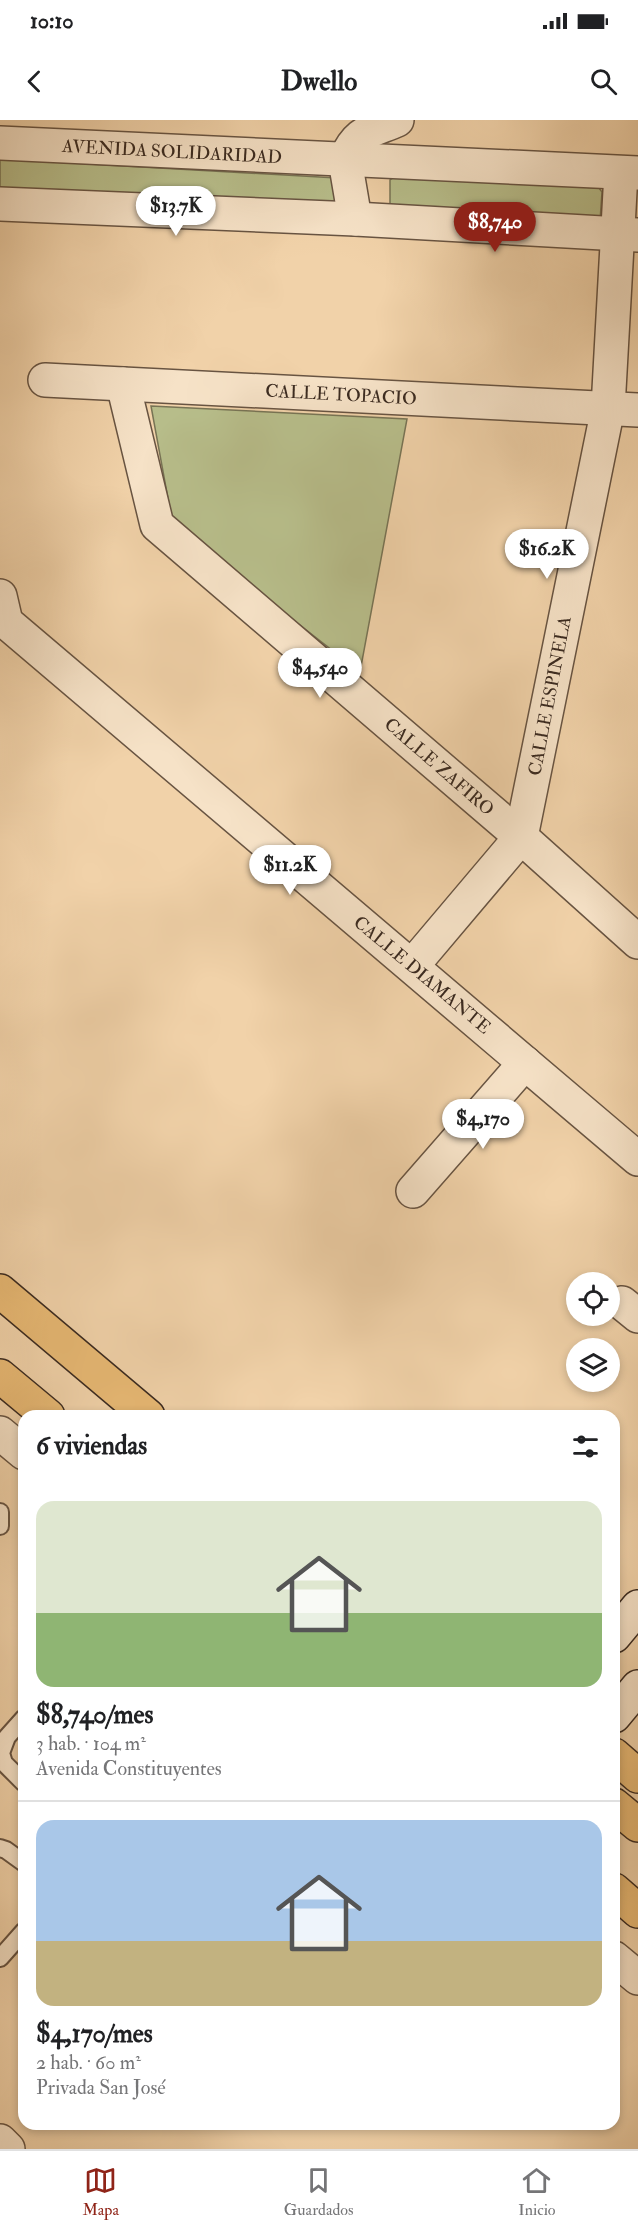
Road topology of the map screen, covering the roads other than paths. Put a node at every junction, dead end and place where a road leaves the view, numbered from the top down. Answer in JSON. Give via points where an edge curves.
{"nodes":[{"id":1,"x":397,"y":120,"type":"edge"},
{"id":2,"x":0,"y":143,"type":"edge"},
{"id":3,"x":345,"y":160,"type":"junction"},
{"id":4,"x":629,"y":173,"type":"edge"},
{"id":5,"x":0,"y":204,"type":"edge"},
{"id":6,"x":355,"y":219,"type":"junction"},
{"id":7,"x":627,"y":235,"type":"edge"},
{"id":8,"x":45,"y":380,"type":"dead end"},
{"id":9,"x":123,"y":384,"type":"junction"},
{"id":10,"x":623,"y":409,"type":"edge"},
{"id":11,"x":0,"y":597,"type":"edge"},
{"id":12,"x":521,"y":837,"type":"junction"},
{"id":13,"x":638,"y":942,"type":"edge"},
{"id":14,"x":412,"y":966,"type":"junction"},
{"id":15,"x":525,"y":1063,"type":"junction"},
{"id":16,"x":638,"y":1159,"type":"edge"},
{"id":17,"x":413,"y":1191,"type":"dead end"},
{"id":18,"x":0,"y":1291,"type":"edge"},
{"id":19,"x":0,"y":1376,"type":"edge"},
{"id":20,"x":41,"y":1410,"type":"edge"},
{"id":21,"x":141,"y":1410,"type":"edge"},
{"id":22,"x":0,"y":1433,"type":"edge"},
{"id":23,"x":18,"y":1448,"type":"edge"},
{"id":24,"x":0,"y":1512,"type":"edge"},
{"id":25,"x":0,"y":1526,"type":"edge"},
{"id":26,"x":638,"y":1607,"type":"edge"},
{"id":27,"x":620,"y":1629,"type":"edge"},
{"id":28,"x":638,"y":1687,"type":"edge"},
{"id":29,"x":620,"y":1709,"type":"edge"},
{"id":30,"x":18,"y":1725,"type":"edge"},
{"id":31,"x":620,"y":1760,"type":"edge"},
{"id":32,"x":638,"y":1776,"type":"edge"},
{"id":33,"x":18,"y":1777,"type":"edge"},
{"id":34,"x":620,"y":1810,"type":"edge"},
{"id":35,"x":638,"y":1825,"type":"edge"},
{"id":36,"x":0,"y":1848,"type":"edge"},
{"id":37,"x":18,"y":1859,"type":"edge"},
{"id":38,"x":620,"y":1895,"type":"edge"},
{"id":39,"x":638,"y":1911,"type":"edge"},
{"id":40,"x":18,"y":1937,"type":"edge"},
{"id":41,"x":0,"y":1958,"type":"edge"},
{"id":42,"x":620,"y":1963,"type":"edge"},
{"id":43,"x":638,"y":1978,"type":"edge"},
{"id":44,"x":0,"y":2141,"type":"edge"},
{"id":45,"x":8,"y":2149,"type":"edge"}],
"edges":[{"from":1,"to":3,"type":"street","via":[[358,137]]},
{"from":2,"to":3,"type":"street","name":"AVENIDA SOLIDARIDAD"},
{"from":3,"to":4,"type":"street","name":"AVENIDA SOLIDARIDAD"},
{"from":3,"to":6,"type":"street"},
{"from":4,"to":7,"type":"street","name":"CALLE ESPINELA"},
{"from":5,"to":6,"type":"street"},
{"from":6,"to":7,"type":"street"},
{"from":7,"to":10,"type":"street","name":"CALLE ESPINELA"},
{"from":8,"to":9,"type":"street","name":"CALLE TOPACIO"},
{"from":9,"to":10,"type":"street","name":"CALLE TOPACIO"},
{"from":9,"to":12,"type":"street","name":"CALLE ZAFIRO","via":[[157,525]]},
{"from":10,"to":12,"type":"street","name":"CALLE ESPINELA"},
{"from":11,"to":14,"type":"street","name":"CALLE DIAMANTE","via":[[6,622]]},
{"from":12,"to":13,"type":"street","name":"CALLE ZAFIRO"},
{"from":12,"to":14,"type":"street","name":"CALLE ESPINELA"},
{"from":14,"to":15,"type":"street","name":"CALLE DIAMANTE"},
{"from":15,"to":16,"type":"street","name":"CALLE DIAMANTE"},
{"from":15,"to":17,"type":"street"},
{"from":18,"to":21,"type":"main road"},
{"from":19,"to":20,"type":"main road"},
{"from":22,"to":23,"type":"street"},
{"from":24,"to":25,"type":"lane"},
{"from":26,"to":27,"type":"street"},
{"from":28,"to":29,"type":"street"},
{"from":30,"to":33,"type":"lane","via":[[7,1737],[1,1753],[4,1763]]},
{"from":31,"to":32,"type":"main road"},
{"from":34,"to":35,"type":"main road"},
{"from":36,"to":37,"type":"lane"},
{"from":38,"to":39,"type":"main road"},
{"from":40,"to":41,"type":"lane"},
{"from":42,"to":43,"type":"street"},
{"from":44,"to":45,"type":"street"}]}
